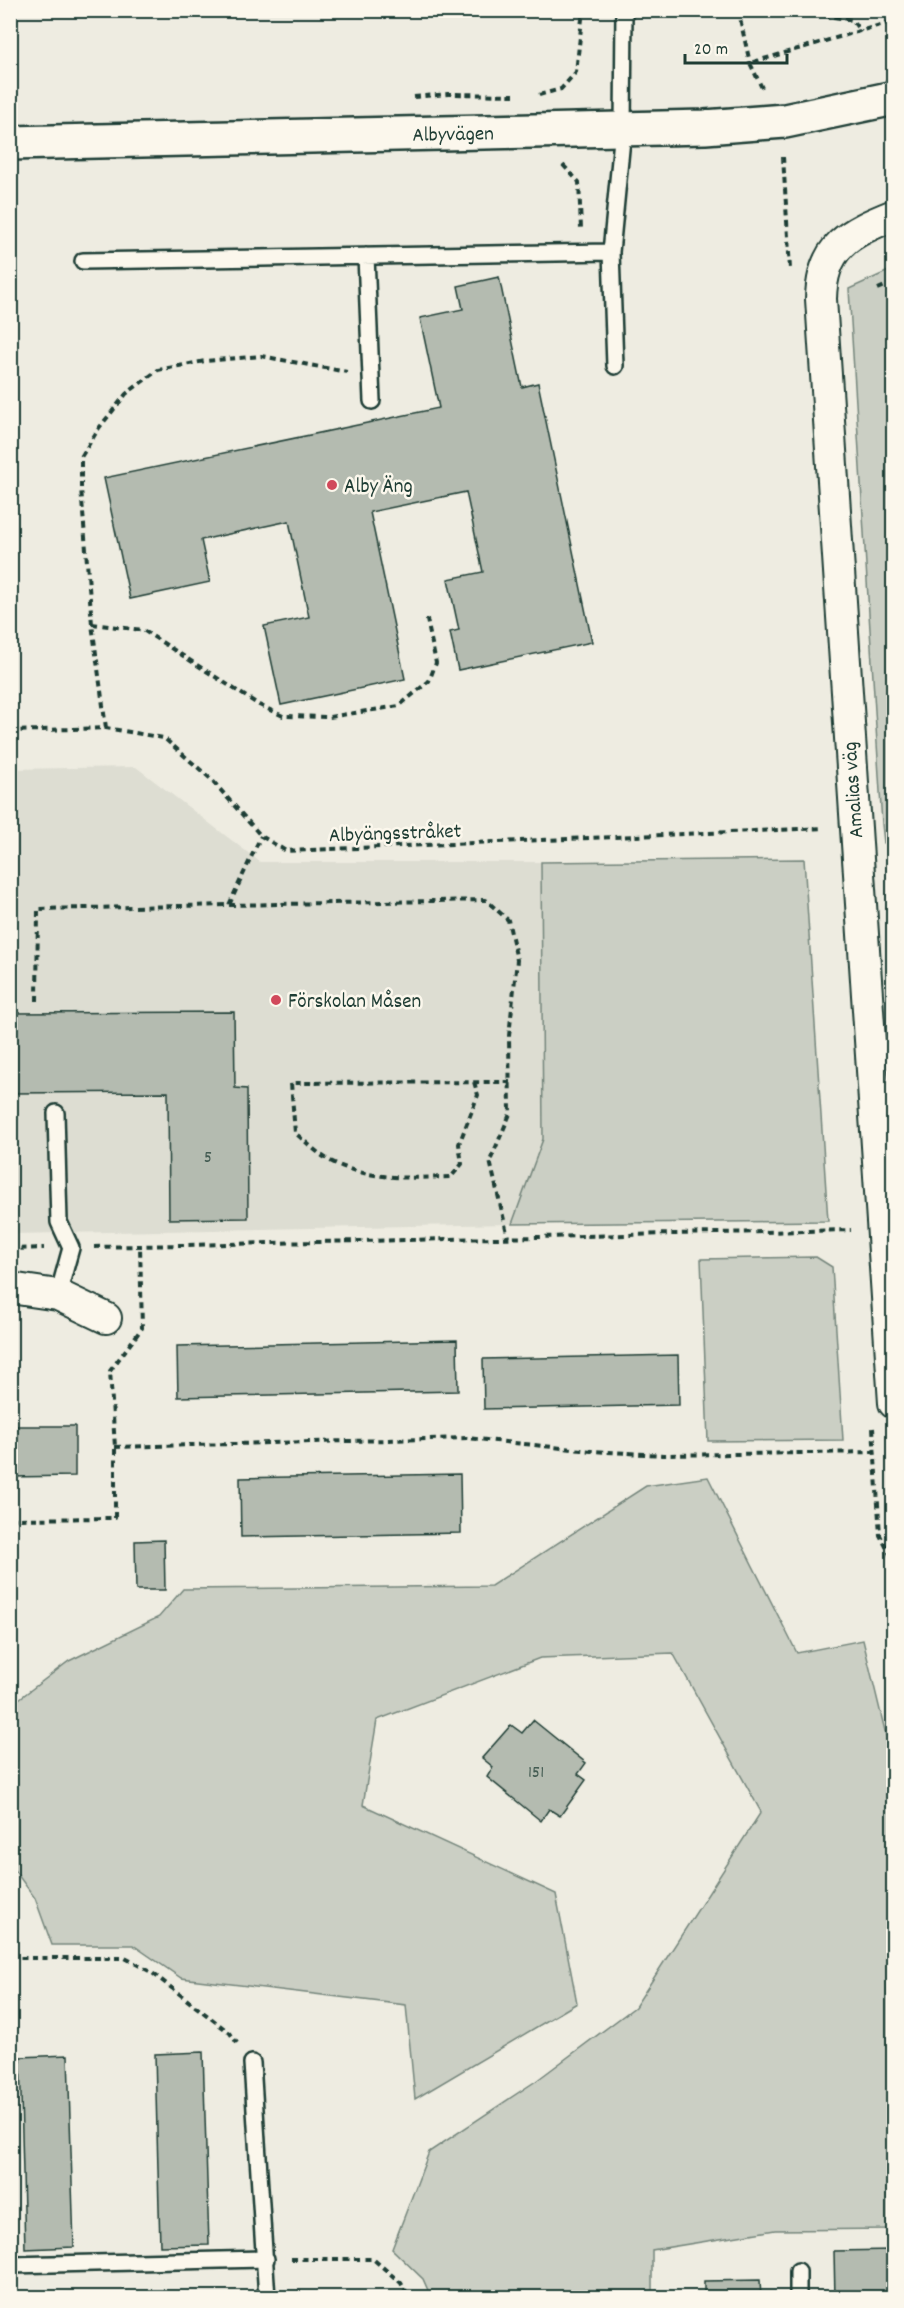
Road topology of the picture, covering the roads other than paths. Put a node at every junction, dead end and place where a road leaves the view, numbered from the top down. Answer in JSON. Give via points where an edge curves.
{"nodes":[{"id":1,"x":624,"y":10,"type":"edge"},
{"id":2,"x":894,"y":98,"type":"edge"},
{"id":3,"x":623,"y":129,"type":"junction"},
{"id":4,"x":10,"y":143,"type":"edge"},
{"id":5,"x":894,"y":215,"type":"edge"},
{"id":6,"x":611,"y":252,"type":"junction"},
{"id":7,"x":366,"y":256,"type":"junction"},
{"id":8,"x":83,"y":261,"type":"dead end"},
{"id":9,"x":615,"y":366,"type":"dead end"},
{"id":10,"x":372,"y":401,"type":"dead end"},
{"id":11,"x":56,"y":1113,"type":"dead end"},
{"id":12,"x":10,"y":1288,"type":"edge"},
{"id":13,"x":58,"y":1295,"type":"junction"},
{"id":14,"x":106,"y":1318,"type":"dead end"},
{"id":15,"x":894,"y":1403,"type":"edge"},
{"id":16,"x":252,"y":2063,"type":"road end"},
{"id":17,"x":266,"y":2259,"type":"junction"},
{"id":18,"x":10,"y":2265,"type":"edge"},
{"id":19,"x":798,"y":2271,"type":"dead end"},
{"id":20,"x":267,"y":2298,"type":"edge"},
{"id":21,"x":798,"y":2298,"type":"edge"}],
"edges":[{"from":1,"to":3,"type":"lane"},
{"from":2,"to":3,"type":"street","name":"Albyvägen","via":[[785,121]]},
{"from":3,"to":4,"type":"street","name":"Albyvägen"},
{"from":3,"to":6,"type":"lane"},
{"from":5,"to":15,"type":"street","name":"Amalias väg","via":[[857,230],[836,246],[821,281],[821,299]]},
{"from":6,"to":7,"type":"lane"},
{"from":6,"to":9,"type":"lane"},
{"from":7,"to":8,"type":"lane"},
{"from":7,"to":10,"type":"lane"},
{"from":11,"to":13,"type":"lane","via":[[59,1222],[71,1248]]},
{"from":12,"to":13,"type":"street"},
{"from":13,"to":14,"type":"street"},
{"from":16,"to":17,"type":"lane"},
{"from":17,"to":18,"type":"lane"},
{"from":17,"to":20,"type":"lane"},
{"from":19,"to":21,"type":"lane"}]}
